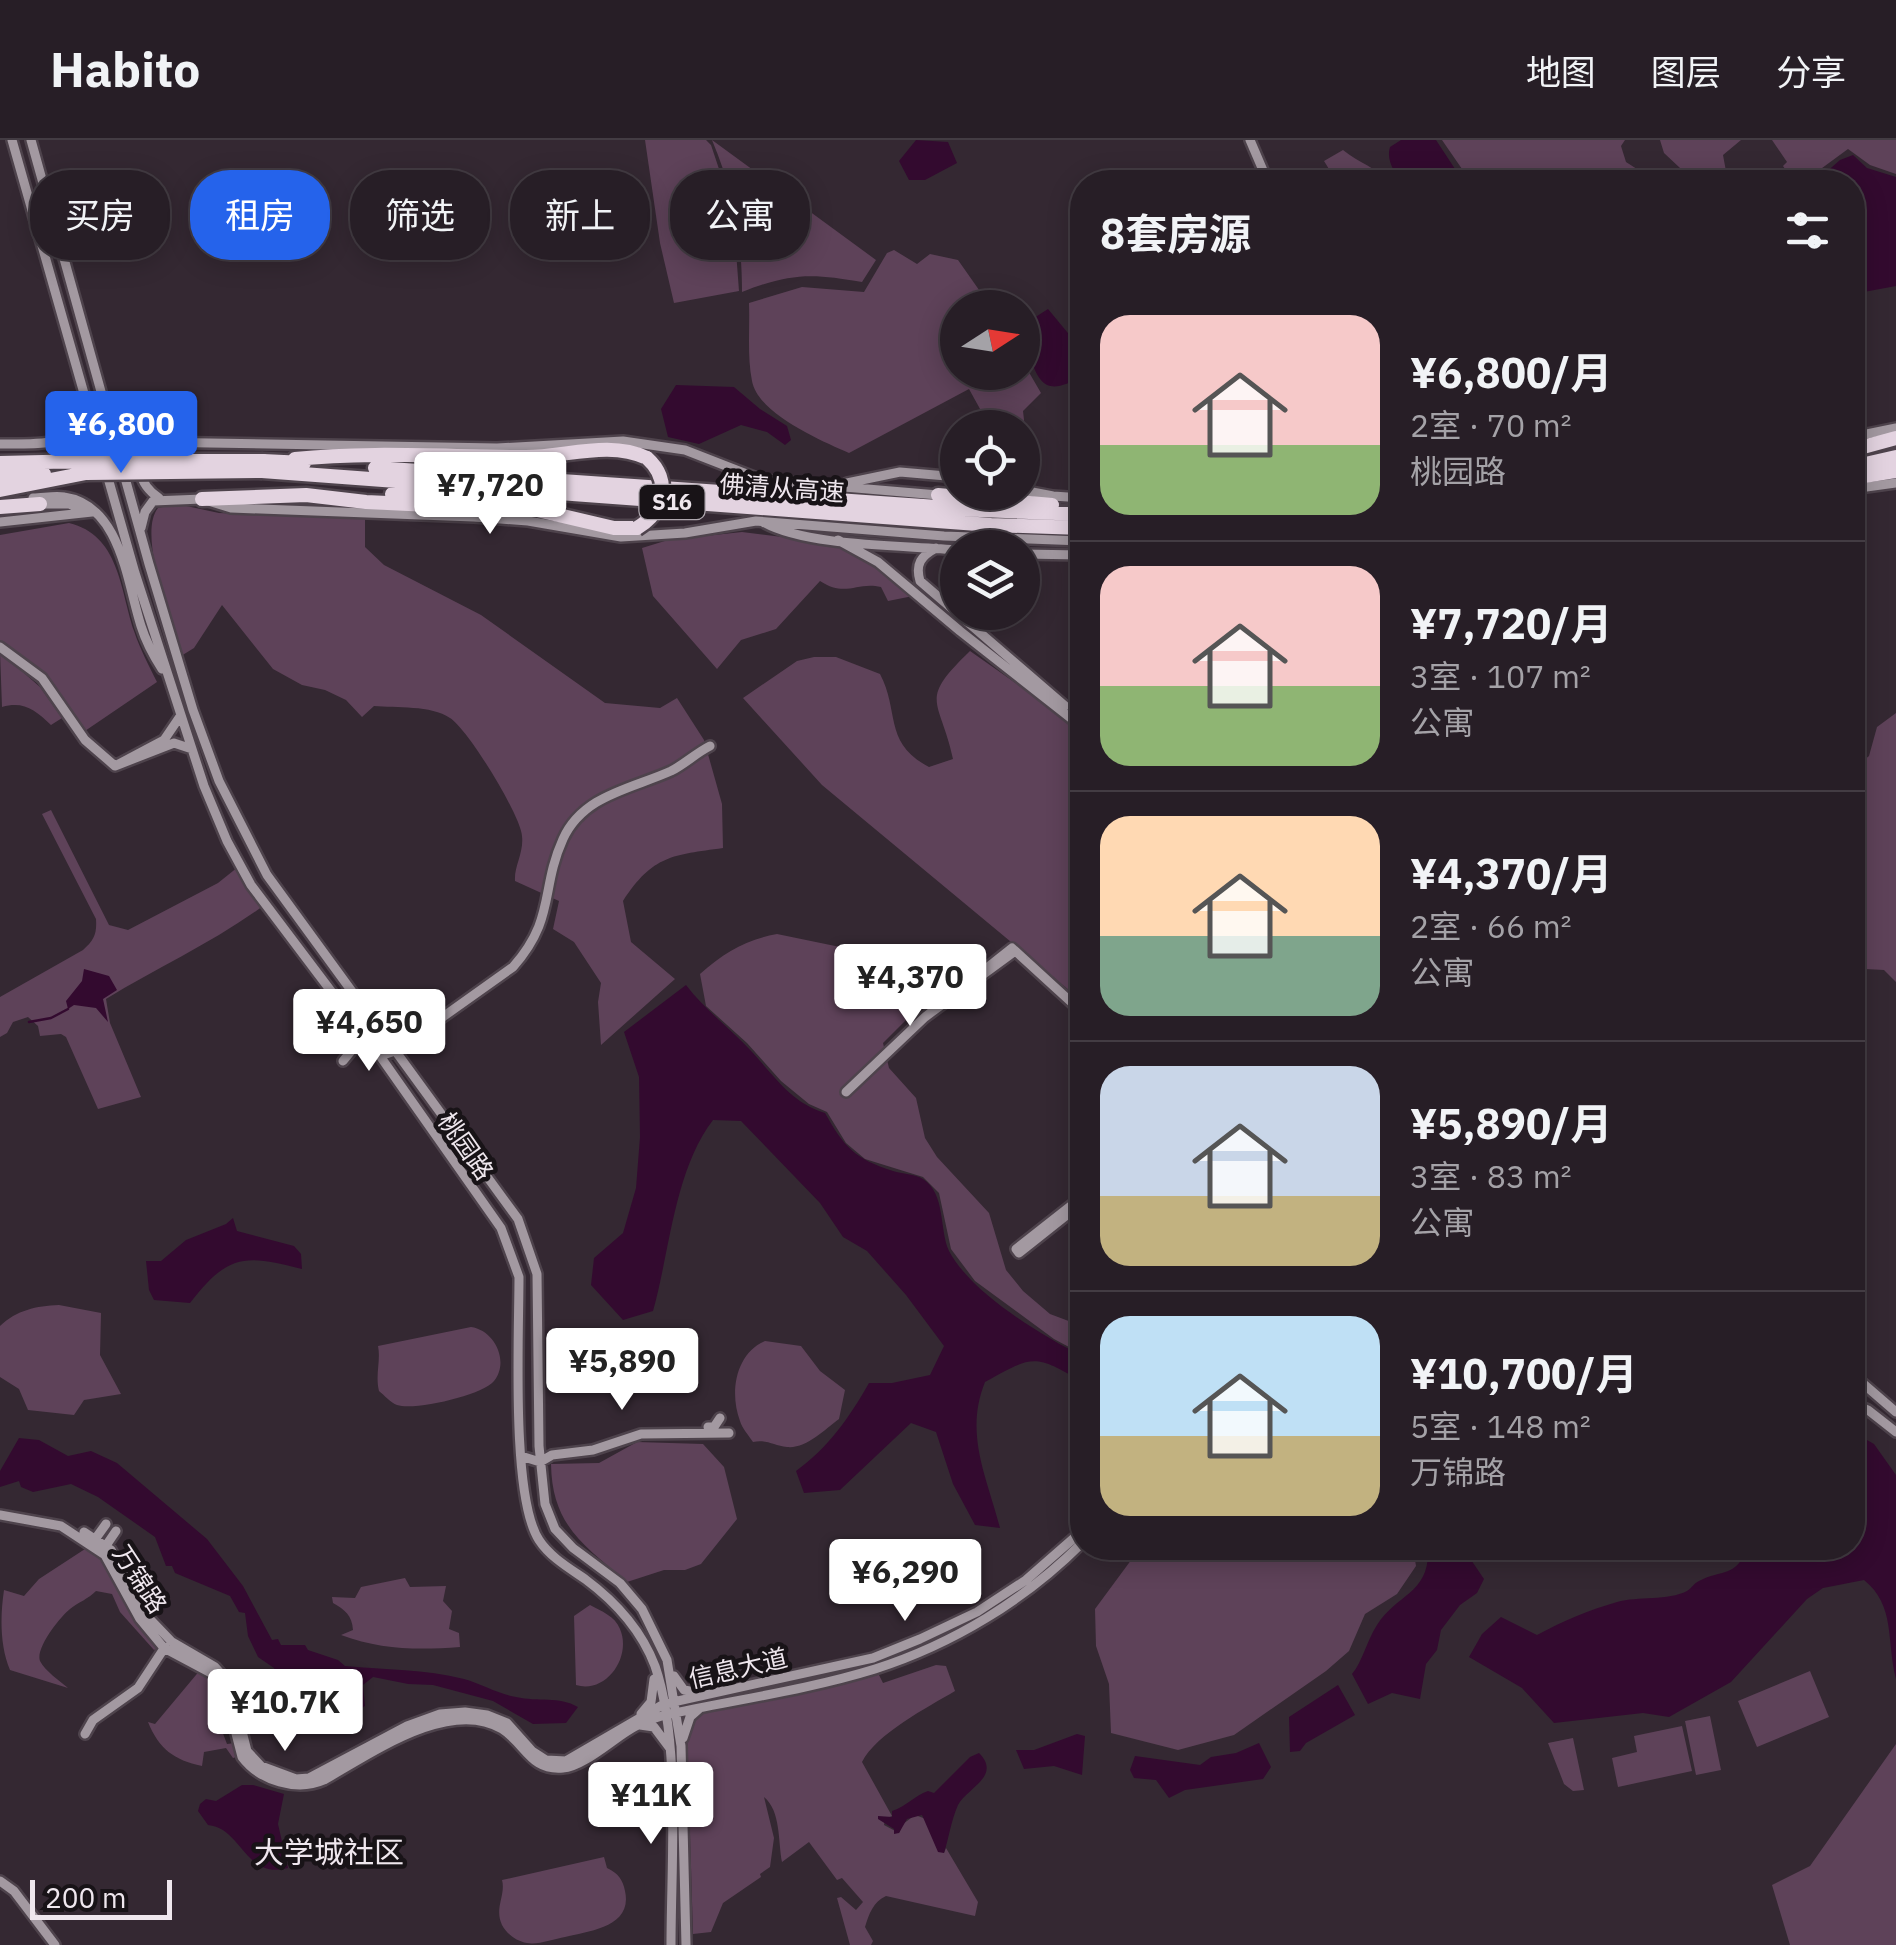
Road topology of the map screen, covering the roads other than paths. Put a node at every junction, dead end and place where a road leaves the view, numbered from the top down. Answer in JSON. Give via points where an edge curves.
{"nodes":[{"id":1,"x":12,"y":140,"type":"edge"},
{"id":2,"x":31,"y":140,"type":"edge"},
{"id":3,"x":1250,"y":140,"type":"edge"},
{"id":4,"x":1263,"y":170,"type":"edge"},
{"id":5,"x":86,"y":408,"type":"junction"},
{"id":6,"x":111,"y":424,"type":"junction"},
{"id":7,"x":1896,"y":428,"type":"edge"},
{"id":8,"x":1865,"y":434,"type":"edge"},
{"id":9,"x":1896,"y":440,"type":"edge"},
{"id":10,"x":148,"y":442,"type":"junction"},
{"id":11,"x":0,"y":444,"type":"edge"},
{"id":12,"x":1865,"y":448,"type":"edge"},
{"id":13,"x":1896,"y":457,"type":"edge"},
{"id":14,"x":0,"y":463,"type":"edge"},
{"id":15,"x":266,"y":464,"type":"junction"},
{"id":16,"x":1865,"y":464,"type":"edge"},
{"id":17,"x":86,"y":467,"type":"junction"},
{"id":18,"x":1896,"y":471,"type":"edge"},
{"id":19,"x":940,"y":475,"type":"edge"},
{"id":20,"x":0,"y":476,"type":"edge"},
{"id":21,"x":1865,"y":476,"type":"edge"},
{"id":22,"x":1896,"y":483,"type":"edge"},
{"id":23,"x":834,"y":486,"type":"junction"},
{"id":24,"x":1865,"y":487,"type":"edge"},
{"id":25,"x":0,"y":490,"type":"edge"},
{"id":26,"x":1040,"y":492,"type":"edge"},
{"id":27,"x":938,"y":494,"type":"joint"},
{"id":28,"x":306,"y":495,"type":"junction"},
{"id":29,"x":1070,"y":496,"type":"edge"},
{"id":30,"x":159,"y":498,"type":"junction"},
{"id":31,"x":202,"y":499,"type":"junction"},
{"id":32,"x":0,"y":504,"type":"edge"},
{"id":33,"x":40,"y":504,"type":"joint"},
{"id":34,"x":694,"y":504,"type":"junction"},
{"id":35,"x":1070,"y":505,"type":"edge"},
{"id":36,"x":93,"y":512,"type":"junction"},
{"id":37,"x":1070,"y":514,"type":"edge"},
{"id":38,"x":761,"y":521,"type":"junction"},
{"id":39,"x":0,"y":522,"type":"edge"},
{"id":40,"x":1070,"y":528,"type":"edge"},
{"id":41,"x":140,"y":530,"type":"junction"},
{"id":42,"x":838,"y":540,"type":"junction"},
{"id":43,"x":1070,"y":541,"type":"edge"},
{"id":44,"x":936,"y":548,"type":"junction"},
{"id":45,"x":940,"y":548,"type":"edge"},
{"id":46,"x":1040,"y":554,"type":"edge"},
{"id":47,"x":1070,"y":555,"type":"edge"},
{"id":48,"x":0,"y":647,"type":"edge"},
{"id":49,"x":171,"y":684,"type":"junction"},
{"id":50,"x":1070,"y":713,"type":"edge"},
{"id":51,"x":180,"y":715,"type":"junction"},
{"id":52,"x":1070,"y":715,"type":"edge"},
{"id":53,"x":710,"y":748,"type":"dead end"},
{"id":54,"x":192,"y":749,"type":"junction"},
{"id":55,"x":115,"y":766,"type":"junction"},
{"id":56,"x":1070,"y":1001,"type":"edge"},
{"id":57,"x":357,"y":1026,"type":"junction"},
{"id":58,"x":397,"y":1053,"type":"junction"},
{"id":59,"x":382,"y":1059,"type":"junction"},
{"id":60,"x":343,"y":1061,"type":"dead end"},
{"id":61,"x":846,"y":1092,"type":"dead end"},
{"id":62,"x":1070,"y":1209,"type":"edge"},
{"id":63,"x":1017,"y":1251,"type":"dead end"},
{"id":64,"x":1865,"y":1385,"type":"edge"},
{"id":65,"x":1865,"y":1409,"type":"edge"},
{"id":66,"x":1896,"y":1412,"type":"edge"},
{"id":67,"x":720,"y":1418,"type":"dead end"},
{"id":68,"x":1896,"y":1432,"type":"edge"},
{"id":69,"x":729,"y":1433,"type":"dead end"},
{"id":70,"x":540,"y":1446,"type":"junction"},
{"id":71,"x":521,"y":1456,"type":"junction"},
{"id":72,"x":540,"y":1462,"type":"junction"},
{"id":73,"x":0,"y":1512,"type":"edge"},
{"id":74,"x":106,"y":1524,"type":"dead end"},
{"id":75,"x":116,"y":1532,"type":"dead end"},
{"id":76,"x":93,"y":1542,"type":"junction"},
{"id":77,"x":1070,"y":1542,"type":"edge"},
{"id":78,"x":104,"y":1550,"type":"junction"},
{"id":79,"x":1070,"y":1553,"type":"edge"},
{"id":80,"x":167,"y":1644,"type":"junction"},
{"id":81,"x":667,"y":1660,"type":"junction"},
{"id":82,"x":655,"y":1666,"type":"junction"},
{"id":83,"x":718,"y":1692,"type":"junction"},
{"id":84,"x":676,"y":1707,"type":"junction"},
{"id":85,"x":700,"y":1708,"type":"junction"},
{"id":86,"x":664,"y":1710,"type":"junction"},
{"id":87,"x":637,"y":1722,"type":"junction"},
{"id":88,"x":85,"y":1734,"type":"dead end"},
{"id":89,"x":676,"y":1747,"type":"junction"},
{"id":90,"x":0,"y":1881,"type":"edge"},
{"id":91,"x":55,"y":1945,"type":"edge"},
{"id":92,"x":671,"y":1945,"type":"edge"},
{"id":93,"x":686,"y":1945,"type":"edge"}],
"edges":[{"from":1,"to":5,"type":"main road","name":"桃园路"},
{"from":2,"to":6,"type":"main road","name":"桃园路"},
{"from":3,"to":4,"type":"main road"},
{"from":5,"to":11,"type":"main road","via":[[81,428],[68,438]]},
{"from":5,"to":49,"type":"main road","name":"桃园路"},
{"from":6,"to":10,"type":"main road","via":[[130,440]]},
{"from":6,"to":41,"type":"main road","name":"桃园路"},
{"from":7,"to":8,"type":"main road"},
{"from":9,"to":12,"type":"highway"},
{"from":10,"to":23,"type":"main road","via":[[655,443],[762,480]]},
{"from":10,"to":30,"type":"main road","via":[[140,474]]},
{"from":13,"to":16,"type":"highway"},
{"from":14,"to":17,"type":"highway","name":"佛清从高速","number":"S16"},
{"from":15,"to":17,"type":"highway","name":"佛清从高速","number":"S16","bridge":true},
{"from":15,"to":28,"type":"highway","bridge":true,"via":[[311,457],[529,458],[616,448],[647,458],[663,493],[650,520],[637,528],[537,510]]},
{"from":15,"to":34,"type":"highway","name":"佛清从高速","number":"S16"},
{"from":15,"to":37,"type":"highway","name":"佛清从高速","number":"S16"},
{"from":17,"to":20,"type":"highway","name":"佛清从高速","number":"S16"},
{"from":17,"to":25,"type":"highway"},
{"from":18,"to":21,"type":"highway"},
{"from":19,"to":23,"type":"main road","via":[[900,472]]},
{"from":22,"to":24,"type":"main road"},
{"from":23,"to":27,"type":"main road"},
{"from":26,"to":29,"type":"main road"},
{"from":27,"to":35,"type":"highway"},
{"from":28,"to":31,"type":"highway"},
{"from":28,"to":34,"type":"highway"},
{"from":30,"to":31,"type":"main road"},
{"from":30,"to":41,"type":"main road","via":[[148,506]]},
{"from":31,"to":38,"type":"main road","via":[[231,508],[528,521],[621,537]]},
{"from":32,"to":33,"type":"highway"},
{"from":32,"to":36,"type":"main road","via":[[63,496]]},
{"from":33,"to":36,"type":"main road"},
{"from":34,"to":40,"type":"highway","name":"佛清从高速","number":"S16"},
{"from":36,"to":39,"type":"main road"},
{"from":36,"to":49,"type":"main road","via":[[111,533],[148,646]]},
{"from":38,"to":42,"type":"main road"},
{"from":38,"to":43,"type":"main road"},
{"from":41,"to":58,"type":"main road","name":"桃园路","via":[[219,782],[268,874]]},
{"from":42,"to":44,"type":"main road"},
{"from":42,"to":52,"type":"main road","via":[[878,562]]},
{"from":44,"to":45,"type":"main road"},
{"from":44,"to":50,"type":"main road","via":[[920,558],[920,581]]},
{"from":46,"to":47,"type":"main road"},
{"from":48,"to":55,"type":"main road","via":[[42,678],[85,740]]},
{"from":49,"to":51,"type":"main road","name":"桃园路"},
{"from":51,"to":54,"type":"main road","name":"桃园路"},
{"from":51,"to":55,"type":"main road","via":[[164,740]]},
{"from":53,"to":58,"type":"main road","via":[[686,769],[586,816],[566,844],[541,942]]},
{"from":54,"to":55,"type":"main road","via":[[174,743]]},
{"from":54,"to":57,"type":"main road","name":"桃园路","via":[[227,841],[252,885]]},
{"from":56,"to":61,"type":"main road","via":[[1014,949],[925,1017]]},
{"from":57,"to":59,"type":"main road","name":"桃园路"},
{"from":57,"to":60,"type":"main road","via":[[356,1044]]},
{"from":58,"to":59,"type":"main road"},
{"from":58,"to":70,"type":"main road","name":"桃园路","via":[[518,1219],[528,1244],[538,1274]]},
{"from":59,"to":71,"type":"main road","name":"桃园路","via":[[501,1228],[510,1251],[518,1278]]},
{"from":62,"to":63,"type":"main road"},
{"from":64,"to":66,"type":"main road"},
{"from":65,"to":68,"type":"main road"},
{"from":67,"to":70,"type":"main road","via":[[714,1427],[633,1430],[589,1446]]},
{"from":69,"to":72,"type":"main road","via":[[641,1434]]},
{"from":70,"to":71,"type":"main road"},
{"from":70,"to":72,"type":"main road","name":"桃园路"},
{"from":71,"to":72,"type":"main road"},
{"from":71,"to":82,"type":"main road","name":"桃园路","via":[[526,1509],[539,1540],[630,1618]]},
{"from":72,"to":81,"type":"main road","name":"桃园路","via":[[555,1530],[620,1583],[642,1609]]},
{"from":73,"to":76,"type":"main road","name":"万锦路","via":[[62,1521]]},
{"from":74,"to":76,"type":"main road"},
{"from":75,"to":78,"type":"main road"},
{"from":76,"to":78,"type":"main road","name":"万锦路"},
{"from":77,"to":83,"type":"main road","name":"信息大道","via":[[977,1612],[920,1639],[872,1658]]},
{"from":78,"to":80,"type":"main road","name":"万锦路","via":[[114,1554]]},
{"from":79,"to":85,"type":"main road","name":"信息大道","via":[[983,1622],[877,1668]]},
{"from":80,"to":87,"type":"main road","name":"万锦路","via":[[224,1688],[248,1765],[295,1786],[310,1786],[442,1722],[485,1722],[544,1768],[568,1768]]},
{"from":80,"to":88,"type":"main road","via":[[138,1688],[93,1720]]},
{"from":81,"to":83,"type":"main road","via":[[684,1690]]},
{"from":81,"to":84,"type":"main road","name":"桃园路"},
{"from":82,"to":86,"type":"main road","name":"桃园路"},
{"from":82,"to":87,"type":"main road","via":[[651,1702]]},
{"from":83,"to":84,"type":"main road","name":"信息大道"},
{"from":84,"to":85,"type":"main road","name":"信息大道"},
{"from":84,"to":86,"type":"main road","name":"信息大道"},
{"from":84,"to":89,"type":"main road","name":"桃园路"},
{"from":85,"to":89,"type":"main road"},
{"from":86,"to":87,"type":"main road","name":"万锦路"},
{"from":86,"to":89,"type":"main road","name":"桃园路"},
{"from":87,"to":89,"type":"main road"},
{"from":89,"to":92,"type":"main road"},
{"from":89,"to":93,"type":"main road"},
{"from":90,"to":91,"type":"main road"}]}
